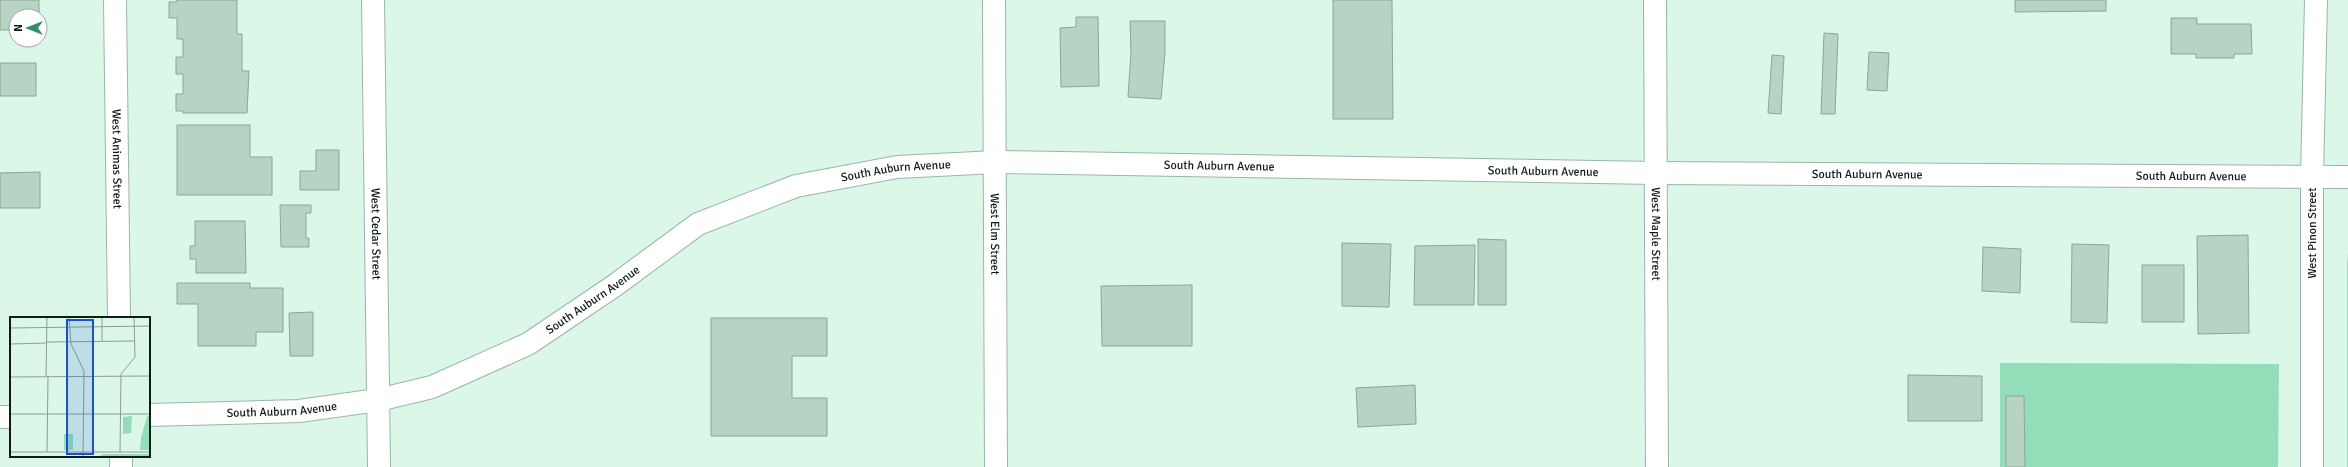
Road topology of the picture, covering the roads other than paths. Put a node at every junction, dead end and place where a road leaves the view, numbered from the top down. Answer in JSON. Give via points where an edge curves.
{"nodes":[{"id":1,"x":115,"y":0,"type":"edge"},
{"id":2,"x":373,"y":0,"type":"edge"},
{"id":3,"x":994,"y":0,"type":"edge"},
{"id":4,"x":1656,"y":0,"type":"edge"},
{"id":5,"x":2316,"y":0,"type":"edge"},
{"id":6,"x":996,"y":162,"type":"junction"},
{"id":7,"x":1656,"y":173,"type":"junction"},
{"id":8,"x":2312,"y":177,"type":"junction"},
{"id":9,"x":2348,"y":177,"type":"edge"},
{"id":10,"x":119,"y":317,"type":"edge"},
{"id":11,"x":378,"y":400,"type":"junction"},
{"id":12,"x":150,"y":416,"type":"edge"},
{"id":13,"x":379,"y":467,"type":"edge"},
{"id":14,"x":996,"y":467,"type":"edge"},
{"id":15,"x":1657,"y":467,"type":"edge"},
{"id":16,"x":2312,"y":467,"type":"edge"}],
"edges":[{"from":1,"to":10,"type":"street","name":"West Animas Street"},
{"from":2,"to":11,"type":"street","name":"West Cedar Street"},
{"from":3,"to":6,"type":"street","name":"West Elm Street"},
{"from":4,"to":7,"type":"street","name":"West Maple Street"},
{"from":5,"to":8,"type":"street","name":"West Pinon Street"},
{"from":6,"to":7,"type":"street","name":"South Auburn Avenue"},
{"from":6,"to":11,"type":"street","name":"South Auburn Avenue","via":[[897,167],[796,186],[698,224],[614,286],[528,344],[437,385]]},
{"from":6,"to":14,"type":"street","name":"West Elm Street"},
{"from":7,"to":8,"type":"street","name":"South Auburn Avenue"},
{"from":7,"to":15,"type":"street","name":"West Maple Street"},
{"from":8,"to":9,"type":"street","name":"South Auburn Avenue"},
{"from":8,"to":16,"type":"street","name":"West Pinon Street"},
{"from":11,"to":12,"type":"street","name":"South Auburn Avenue","via":[[299,412]]},
{"from":11,"to":13,"type":"street","name":"West Cedar Street"}]}
